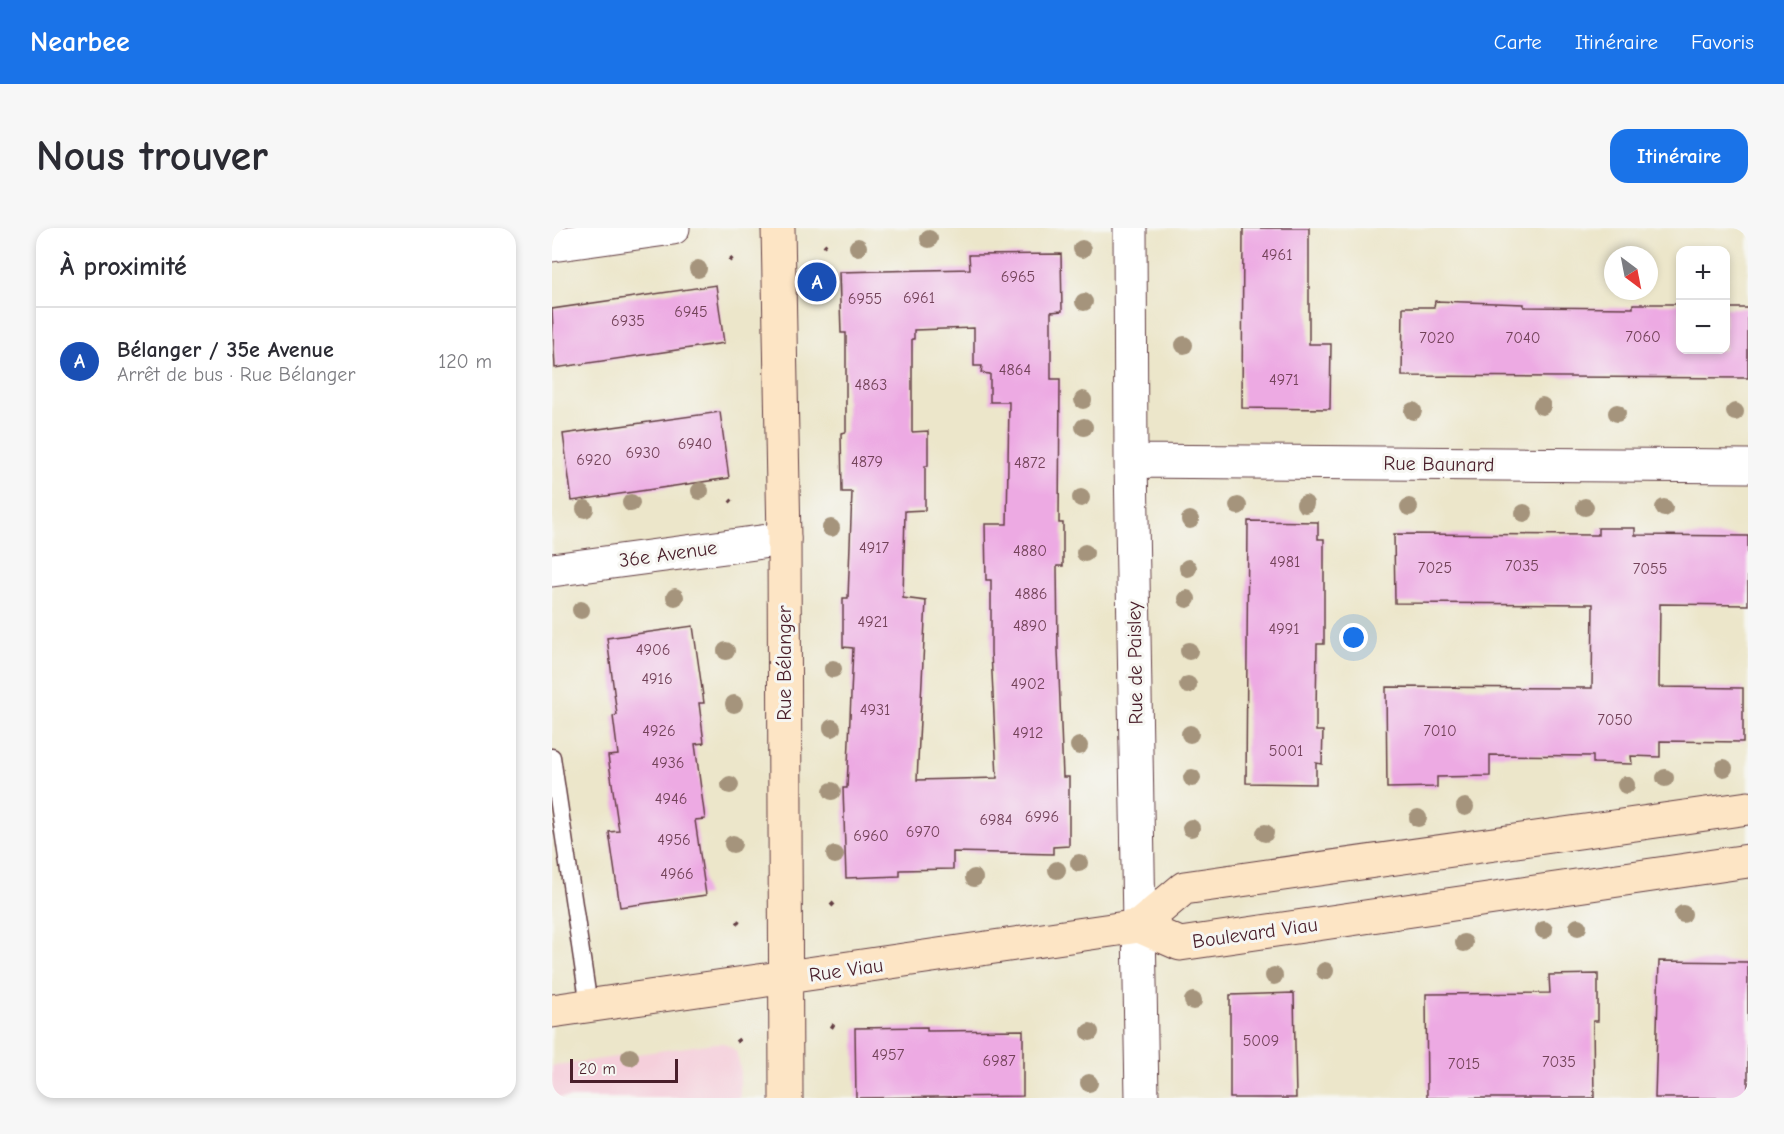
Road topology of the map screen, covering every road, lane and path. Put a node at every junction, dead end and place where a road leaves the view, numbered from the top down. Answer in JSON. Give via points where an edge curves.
{"nodes":[{"id":1,"x":673,"y":228,"type":"edge"},
{"id":2,"x":778,"y":228,"type":"edge"},
{"id":3,"x":1130,"y":228,"type":"edge"},
{"id":4,"x":552,"y":245,"type":"edge"},
{"id":5,"x":734,"y":257,"type":"dead end"},
{"id":6,"x":729,"y":261,"type":"dead end"},
{"id":7,"x":1131,"y":461,"type":"junction"},
{"id":8,"x":1748,"y":466,"type":"edge"},
{"id":9,"x":784,"y":539,"type":"junction"},
{"id":10,"x":552,"y":570,"type":"edge"},
{"id":11,"x":552,"y":757,"type":"edge"},
{"id":12,"x":1748,"y":808,"type":"edge"},
{"id":13,"x":1748,"y":861,"type":"edge"},
{"id":14,"x":1139,"y":926,"type":"junction"},
{"id":15,"x":785,"y":979,"type":"junction"},
{"id":16,"x":589,"y":1006,"type":"junction"},
{"id":17,"x":552,"y":1011,"type":"edge"},
{"id":18,"x":786,"y":1098,"type":"edge"},
{"id":19,"x":1142,"y":1098,"type":"edge"}],
"edges":[{"from":1,"to":4,"type":"street"},
{"from":2,"to":9,"type":"main road","name":"Rue Bélanger"},
{"from":3,"to":7,"type":"street","name":"Rue de Paisley"},
{"from":5,"to":6,"type":"path"},
{"from":7,"to":8,"type":"street","name":"Rue Baunard"},
{"from":7,"to":14,"type":"street","name":"Rue de Paisley"},
{"from":9,"to":10,"type":"street","name":"36e Avenue"},
{"from":9,"to":15,"type":"main road","name":"Rue Bélanger"},
{"from":11,"to":16,"type":"lane"},
{"from":12,"to":14,"type":"main road","via":[[1184,888]]},
{"from":13,"to":14,"type":"main road","name":"Boulevard Viau","via":[[1180,944]]},
{"from":14,"to":15,"type":"main road","name":"Rue Viau"},
{"from":14,"to":19,"type":"street","name":"Rue de Paisley"},
{"from":15,"to":16,"type":"main road","name":"Rue Viau"},
{"from":15,"to":18,"type":"main road","name":"Rue Bélanger"},
{"from":16,"to":17,"type":"main road","name":"Rue Viau"}]}
